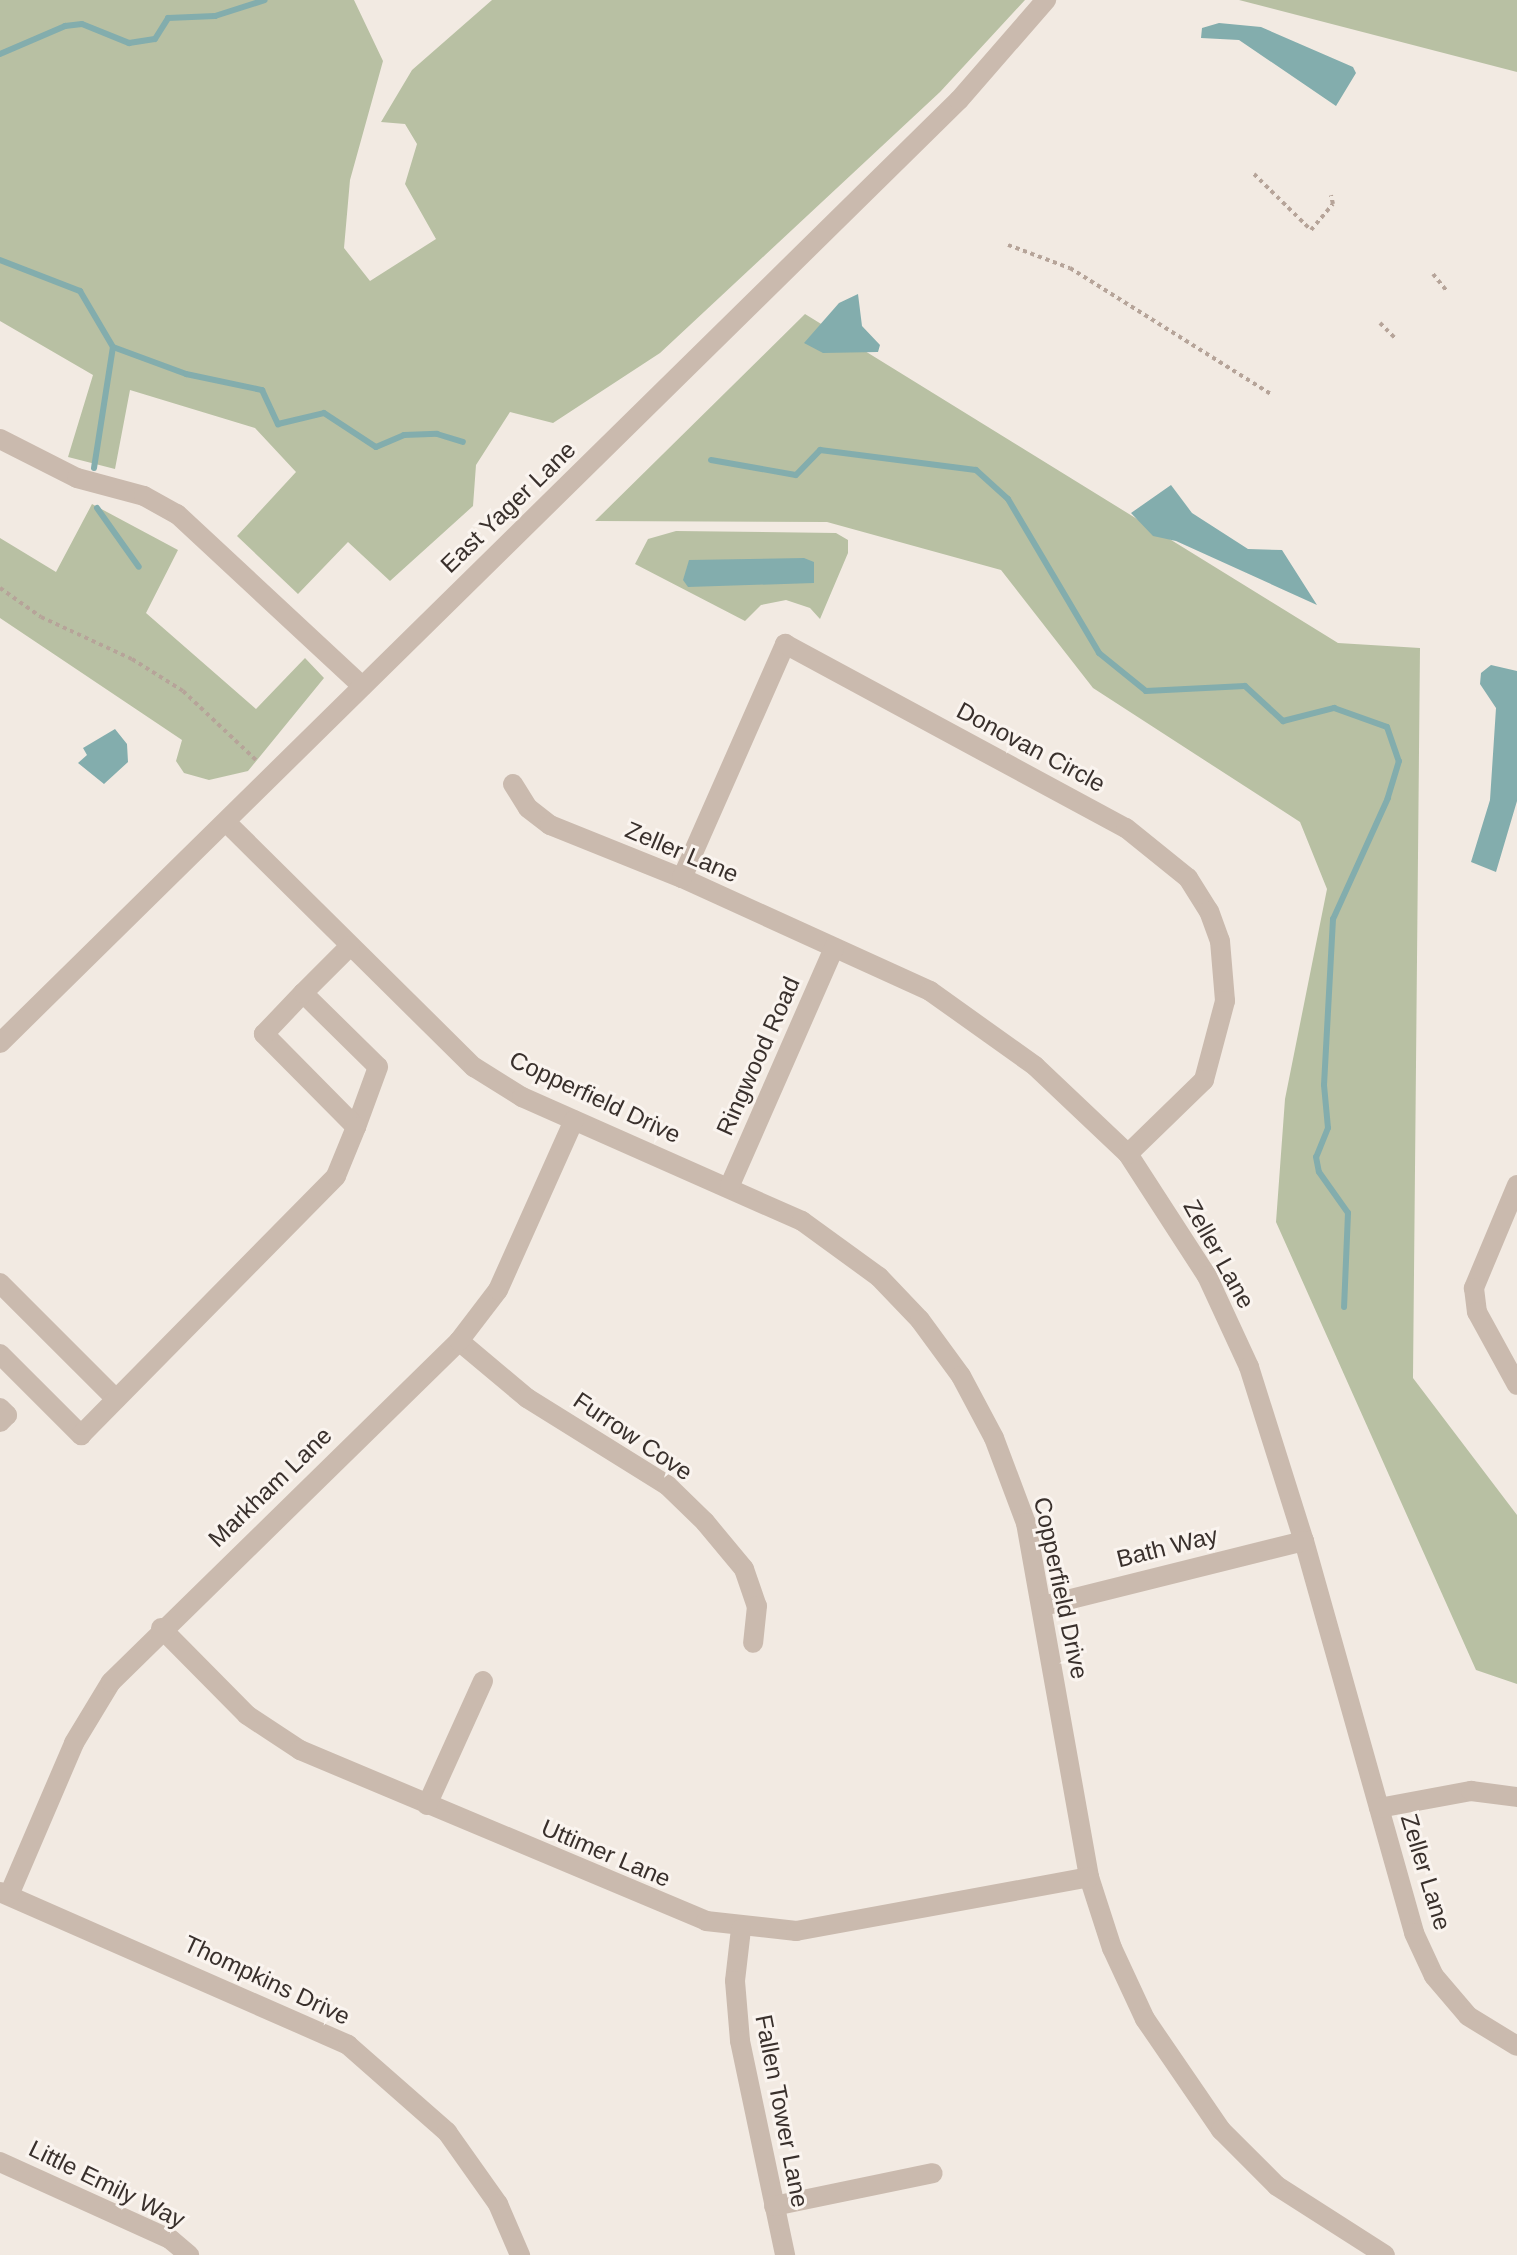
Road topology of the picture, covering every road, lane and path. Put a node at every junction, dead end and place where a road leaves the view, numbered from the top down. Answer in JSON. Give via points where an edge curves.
{"nodes":[{"id":1,"x":1046,"y":0,"type":"edge"},
{"id":2,"x":1254,"y":174,"type":"dead end"},
{"id":3,"x":1331,"y":195,"type":"dead end"},
{"id":4,"x":1008,"y":245,"type":"dead end"},
{"id":5,"x":1433,"y":274,"type":"dead end"},
{"id":6,"x":1446,"y":290,"type":"dead end"},
{"id":7,"x":1380,"y":323,"type":"dead end"},
{"id":8,"x":1395,"y":338,"type":"dead end"},
{"id":9,"x":1271,"y":394,"type":"dead end"},
{"id":10,"x":0,"y":439,"type":"edge"},
{"id":11,"x":0,"y":588,"type":"edge"},
{"id":12,"x":362,"y":686,"type":"junction"},
{"id":13,"x":259,"y":763,"type":"dead end"},
{"id":14,"x":513,"y":784,"type":"dead end"},
{"id":15,"x":226,"y":822,"type":"junction"},
{"id":16,"x":682,"y":878,"type":"junction"},
{"id":17,"x":350,"y":946,"type":"junction"},
{"id":18,"x":834,"y":948,"type":"junction"},
{"id":19,"x":303,"y":993,"type":"junction"},
{"id":20,"x":0,"y":1043,"type":"edge"},
{"id":21,"x":574,"y":1120,"type":"junction"},
{"id":22,"x":356,"y":1127,"type":"junction"},
{"id":23,"x":1128,"y":1154,"type":"junction"},
{"id":24,"x":730,"y":1185,"type":"junction"},
{"id":25,"x":1517,"y":1185,"type":"edge"},
{"id":26,"x":0,"y":1283,"type":"edge"},
{"id":27,"x":459,"y":1341,"type":"junction"},
{"id":28,"x":0,"y":1354,"type":"edge"},
{"id":29,"x":1517,"y":1385,"type":"edge"},
{"id":30,"x":116,"y":1399,"type":"junction"},
{"id":31,"x":0,"y":1408,"type":"edge"},
{"id":32,"x":0,"y":1422,"type":"edge"},
{"id":33,"x":1304,"y":1541,"type":"junction"},
{"id":34,"x":1043,"y":1606,"type":"junction"},
{"id":35,"x":161,"y":1628,"type":"junction"},
{"id":36,"x":753,"y":1643,"type":"dead end"},
{"id":37,"x":483,"y":1681,"type":"dead end"},
{"id":38,"x":1517,"y":1797,"type":"edge"},
{"id":39,"x":427,"y":1805,"type":"junction"},
{"id":40,"x":1379,"y":1808,"type":"junction"},
{"id":41,"x":1089,"y":1877,"type":"junction"},
{"id":42,"x":4,"y":1894,"type":"edge"},
{"id":43,"x":741,"y":1929,"type":"junction"},
{"id":44,"x":1517,"y":2046,"type":"edge"},
{"id":45,"x":0,"y":2162,"type":"edge"},
{"id":46,"x":933,"y":2173,"type":"dead end"},
{"id":47,"x":774,"y":2206,"type":"junction"},
{"id":48,"x":189,"y":2255,"type":"edge"},
{"id":49,"x":520,"y":2255,"type":"edge"},
{"id":50,"x":785,"y":2255,"type":"edge"},
{"id":51,"x":1385,"y":2255,"type":"edge"}],
"edges":[{"from":1,"to":12,"type":"street","name":"East Yager Lane","via":[[959,100]]},
{"from":2,"to":3,"type":"path","via":[[1311,230],[1333,204]]},
{"from":4,"to":9,"type":"path","via":[[1070,268]]},
{"from":5,"to":6,"type":"path"},
{"from":7,"to":8,"type":"path"},
{"from":10,"to":12,"type":"street","via":[[77,478],[144,496],[177,514]]},
{"from":11,"to":13,"type":"path","via":[[41,617],[132,659],[183,691]]},
{"from":12,"to":15,"type":"street","name":"East Yager Lane"},
{"from":14,"to":16,"type":"street","name":"Zeller Lane","via":[[528,808],[550,825]]},
{"from":15,"to":17,"type":"street","name":"Copperfield Drive"},
{"from":15,"to":20,"type":"street","name":"East Yager Lane"},
{"from":16,"to":18,"type":"street","name":"Zeller Lane"},
{"from":16,"to":23,"type":"street","name":"Donovan Circle","via":[[785,644],[1126,828],[1188,878],[1209,911],[1220,941],[1225,1001],[1204,1080]]},
{"from":17,"to":19,"type":"street"},
{"from":17,"to":21,"type":"street","name":"Copperfield Drive","via":[[474,1067]]},
{"from":18,"to":23,"type":"street","name":"Zeller Lane","via":[[930,991],[980,1022]]},
{"from":18,"to":24,"type":"street","name":"Ringwood Road"},
{"from":19,"to":22,"type":"street","via":[[378,1067]]},
{"from":19,"to":22,"type":"street","via":[[264,1034]]},
{"from":21,"to":24,"type":"street","name":"Copperfield Drive"},
{"from":21,"to":27,"type":"street","name":"Markham Lane","via":[[498,1290]]},
{"from":22,"to":30,"type":"street","via":[[336,1176]]},
{"from":23,"to":33,"type":"street","name":"Zeller Lane","via":[[1191,1250],[1232,1329],[1271,1431]]},
{"from":24,"to":34,"type":"street","name":"Copperfield Drive","via":[[837,1245],[920,1320],[961,1376],[994,1438],[1026,1523]]},
{"from":25,"to":29,"type":"street","via":[[1474,1288],[1477,1312]]},
{"from":26,"to":30,"type":"street"},
{"from":27,"to":35,"type":"street","name":"Markham Lane"},
{"from":27,"to":36,"type":"street","name":"Furrow Cove","via":[[527,1398],[667,1485],[705,1522],[744,1569],[757,1606]]},
{"from":28,"to":30,"type":"street","via":[[81,1435]]},
{"from":31,"to":32,"type":"street","via":[[7,1415]]},
{"from":33,"to":34,"type":"street","name":"Bath Way"},
{"from":33,"to":40,"type":"street","name":"Zeller Lane"},
{"from":34,"to":41,"type":"street","name":"Copperfield Drive"},
{"from":35,"to":39,"type":"street","name":"Uttimer Lane","via":[[267,1730],[300,1750]]},
{"from":35,"to":42,"type":"street","name":"Markham Lane","via":[[91,1711]]},
{"from":37,"to":39,"type":"street"},
{"from":38,"to":40,"type":"street","via":[[1471,1791]]},
{"from":39,"to":43,"type":"street","name":"Uttimer Lane","via":[[676,1910]]},
{"from":40,"to":44,"type":"street","name":"Zeller Lane","via":[[1414,1933],[1434,1976],[1468,2016]]},
{"from":41,"to":43,"type":"street","name":"Uttimer Lane","via":[[796,1931]]},
{"from":41,"to":51,"type":"street","name":"Copperfield Drive","via":[[1112,1948],[1145,2019],[1221,2130],[1277,2186]]},
{"from":42,"to":49,"type":"street","name":"Thompkins Drive","via":[[348,2045],[447,2132],[498,2204]]},
{"from":43,"to":47,"type":"street","name":"Fallen Tower Lane","via":[[736,2012]]},
{"from":45,"to":48,"type":"street","name":"Little Emily Way","via":[[170,2239]]},
{"from":46,"to":47,"type":"street"},
{"from":47,"to":50,"type":"street","name":"Fallen Tower Lane"}]}
